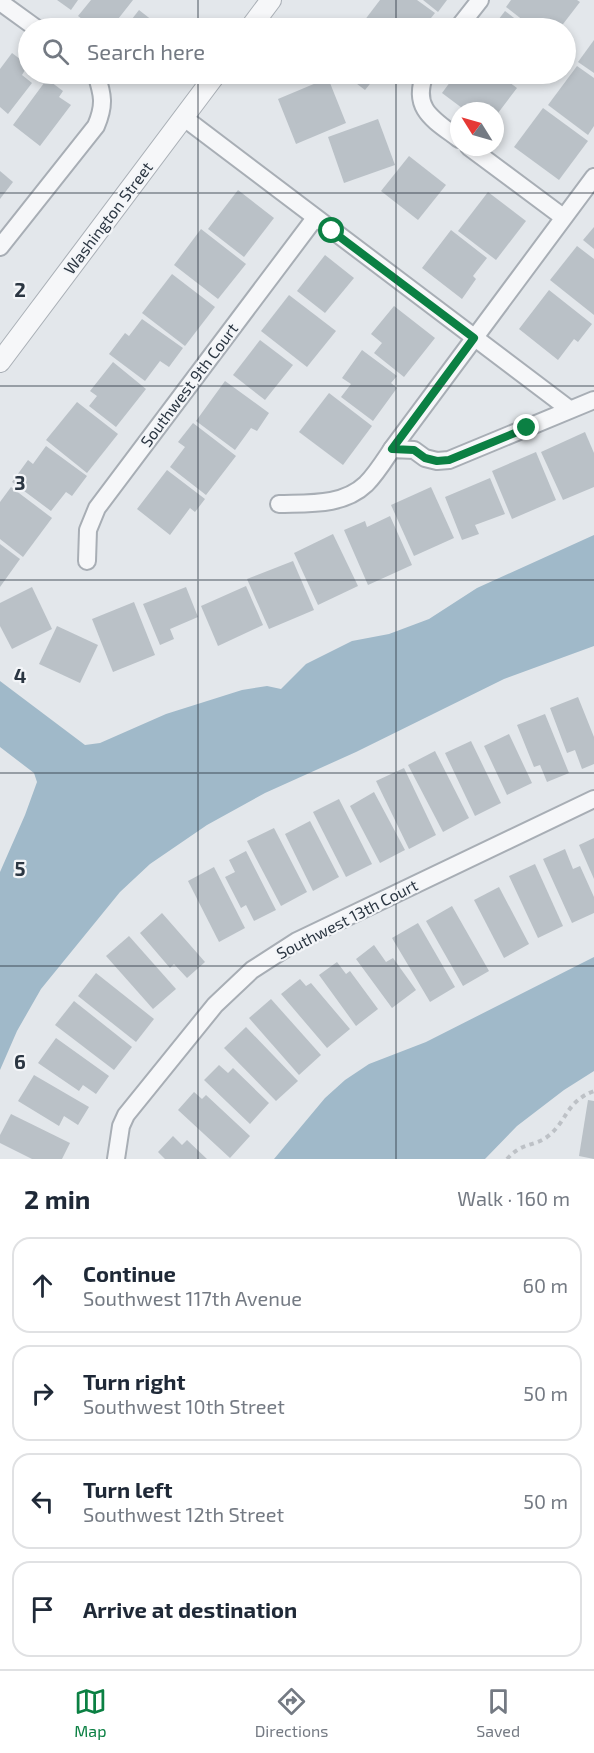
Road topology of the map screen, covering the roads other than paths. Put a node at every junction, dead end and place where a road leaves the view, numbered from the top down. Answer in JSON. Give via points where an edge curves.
{"nodes":[{"id":1,"x":271,"y":0,"type":"edge"},
{"id":2,"x":480,"y":0,"type":"edge"},
{"id":3,"x":0,"y":2,"type":"edge"},
{"id":4,"x":22,"y":18,"type":"edge"},
{"id":5,"x":258,"y":18,"type":"edge"},
{"id":6,"x":466,"y":18,"type":"edge"},
{"id":7,"x":100,"y":84,"type":"edge"},
{"id":8,"x":208,"y":84,"type":"edge"},
{"id":9,"x":421,"y":84,"type":"edge"},
{"id":10,"x":183,"y":117,"type":"junction"},
{"id":11,"x":450,"y":132,"type":"edge"},
{"id":12,"x":482,"y":156,"type":"edge"},
{"id":13,"x":594,"y":177,"type":"edge"},
{"id":14,"x":562,"y":217,"type":"junction"},
{"id":15,"x":315,"y":218,"type":"junction"},
{"id":16,"x":0,"y":248,"type":"edge"},
{"id":17,"x":474,"y":338,"type":"junction"},
{"id":18,"x":0,"y":362,"type":"edge"},
{"id":19,"x":594,"y":400,"type":"edge"},
{"id":20,"x":569,"y":409,"type":"junction"},
{"id":21,"x":392,"y":449,"type":"junction"},
{"id":22,"x":279,"y":504,"type":"dead end"},
{"id":23,"x":87,"y":561,"type":"dead end"},
{"id":24,"x":594,"y":800,"type":"edge"},
{"id":25,"x":116,"y":1159,"type":"edge"}],
"edges":[{"from":1,"to":5,"type":"street"},
{"from":2,"to":6,"type":"street"},
{"from":3,"to":4,"type":"street"},
{"from":7,"to":16,"type":"street","via":[[103,110],[96,126]]},
{"from":8,"to":10,"type":"street","name":"Washington Street"},
{"from":9,"to":11,"type":"street","via":[[419,100],[425,110]]},
{"from":10,"to":15,"type":"street"},
{"from":10,"to":18,"type":"street","name":"Washington Street"},
{"from":12,"to":14,"type":"street"},
{"from":13,"to":14,"type":"street"},
{"from":14,"to":17,"type":"street"},
{"from":15,"to":17,"type":"street"},
{"from":15,"to":23,"type":"street","name":"Southwest 9th Court","via":[[97,508],[88,530]]},
{"from":17,"to":20,"type":"street"},
{"from":17,"to":21,"type":"street"},
{"from":19,"to":20,"type":"street"},
{"from":20,"to":21,"type":"street","via":[[449,460],[437,461],[414,450]]},
{"from":21,"to":22,"type":"street","via":[[367,483],[352,495],[325,502]]},
{"from":24,"to":25,"type":"street","name":"Southwest 13th Court","via":[[297,941],[252,970],[215,1005],[126,1115]]}]}
